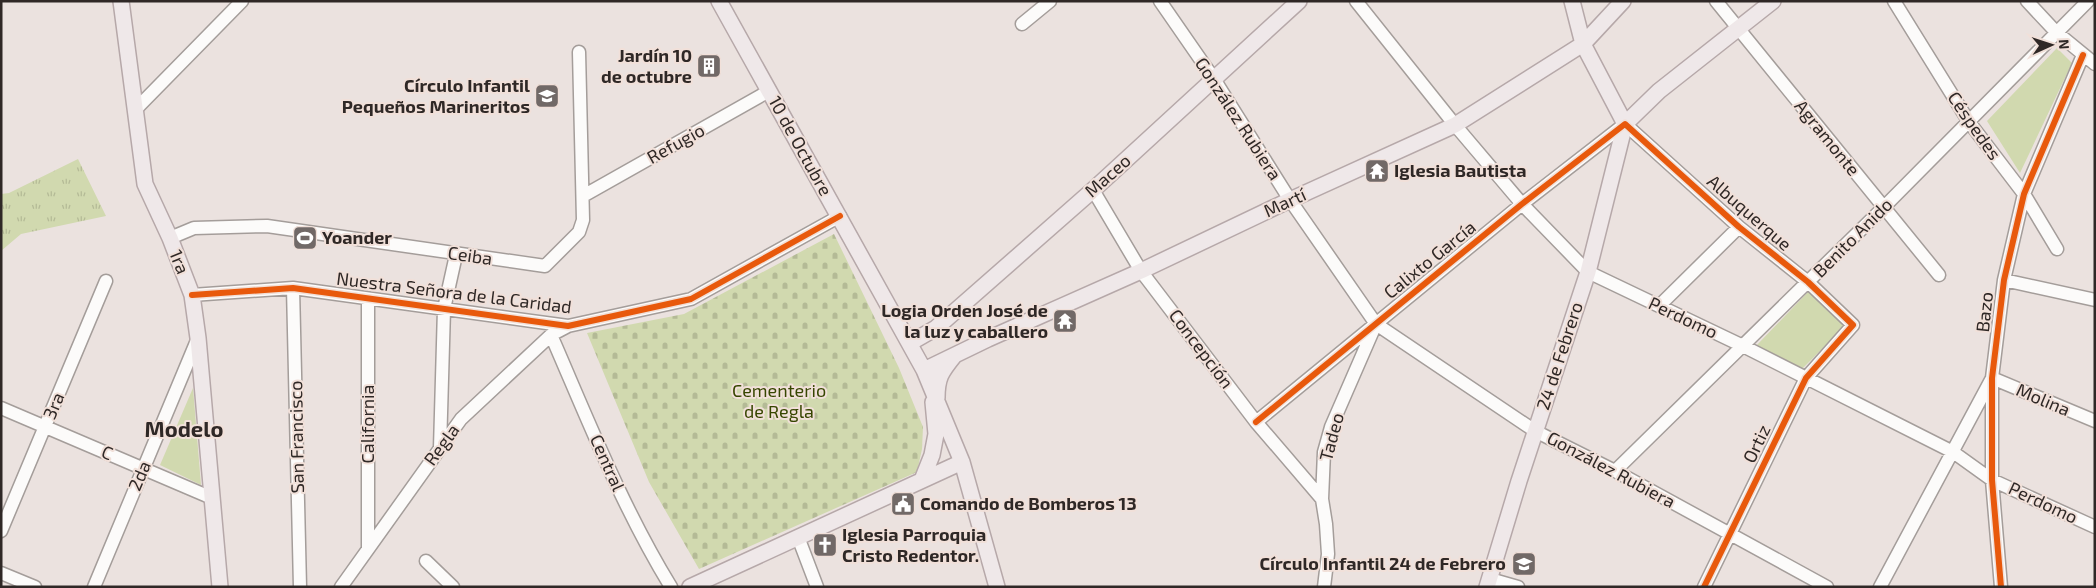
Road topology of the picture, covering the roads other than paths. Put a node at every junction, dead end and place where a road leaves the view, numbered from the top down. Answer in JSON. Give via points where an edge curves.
{"nodes":[{"id":1,"x":121,"y":1,"type":"edge"},
{"id":2,"x":242,"y":1,"type":"edge"},
{"id":3,"x":720,"y":1,"type":"edge"},
{"id":4,"x":1050,"y":1,"type":"edge"},
{"id":5,"x":1160,"y":1,"type":"edge"},
{"id":6,"x":1299,"y":1,"type":"edge"},
{"id":7,"x":1356,"y":1,"type":"edge"},
{"id":8,"x":1572,"y":1,"type":"edge"},
{"id":9,"x":1623,"y":1,"type":"edge"},
{"id":10,"x":1716,"y":1,"type":"edge"},
{"id":11,"x":1773,"y":1,"type":"edge"},
{"id":12,"x":1894,"y":1,"type":"edge"},
{"id":13,"x":2027,"y":1,"type":"edge"},
{"id":14,"x":2088,"y":1,"type":"edge"},
{"id":15,"x":1022,"y":24,"type":"dead end"},
{"id":16,"x":1737,"y":28,"type":"junction"},
{"id":17,"x":2056,"y":32,"type":"junction"},
{"id":18,"x":1583,"y":44,"type":"junction"},
{"id":19,"x":579,"y":52,"type":"dead end"},
{"id":20,"x":2083,"y":55,"type":"junction"},
{"id":21,"x":2095,"y":64,"type":"edge"},
{"id":22,"x":1214,"y":79,"type":"junction"},
{"id":23,"x":769,"y":91,"type":"junction"},
{"id":24,"x":135,"y":110,"type":"junction"},
{"id":25,"x":1969,"y":122,"type":"junction"},
{"id":26,"x":1625,"y":124,"type":"junction"},
{"id":27,"x":1455,"y":126,"type":"junction"},
{"id":28,"x":1093,"y":190,"type":"junction"},
{"id":29,"x":2024,"y":194,"type":"junction"},
{"id":30,"x":583,"y":196,"type":"junction"},
{"id":31,"x":1290,"y":200,"type":"junction"},
{"id":32,"x":1522,"y":204,"type":"junction"},
{"id":33,"x":1884,"y":207,"type":"junction"},
{"id":34,"x":840,"y":216,"type":"junction"},
{"id":35,"x":1739,"y":227,"type":"junction"},
{"id":36,"x":170,"y":238,"type":"junction"},
{"id":37,"x":2058,"y":249,"type":"dead end"},
{"id":38,"x":456,"y":255,"type":"junction"},
{"id":39,"x":1141,"y":271,"type":"junction"},
{"id":40,"x":1588,"y":272,"type":"junction"},
{"id":41,"x":1939,"y":275,"type":"dead end"},
{"id":42,"x":2004,"y":280,"type":"junction"},
{"id":43,"x":106,"y":281,"type":"dead end"},
{"id":44,"x":1808,"y":282,"type":"junction"},
{"id":45,"x":293,"y":288,"type":"junction"},
{"id":46,"x":192,"y":295,"type":"junction"},
{"id":47,"x":368,"y":299,"type":"junction"},
{"id":48,"x":2095,"y":300,"type":"edge"},
{"id":49,"x":1659,"y":306,"type":"junction"},
{"id":50,"x":444,"y":308,"type":"junction"},
{"id":51,"x":1376,"y":324,"type":"junction"},
{"id":52,"x":1854,"y":325,"type":"joint"},
{"id":53,"x":568,"y":326,"type":"junction"},
{"id":54,"x":551,"y":335,"type":"junction"},
{"id":55,"x":198,"y":338,"type":"junction"},
{"id":56,"x":910,"y":343,"type":"junction"},
{"id":57,"x":1743,"y":346,"type":"junction"},
{"id":58,"x":955,"y":355,"type":"junction"},
{"id":59,"x":924,"y":370,"type":"junction"},
{"id":60,"x":1806,"y":378,"type":"junction"},
{"id":61,"x":1992,"y":378,"type":"junction"},
{"id":62,"x":935,"y":394,"type":"junction"},
{"id":63,"x":1,"y":408,"type":"edge"},
{"id":64,"x":1256,"y":422,"type":"junction"},
{"id":65,"x":2095,"y":422,"type":"edge"},
{"id":66,"x":45,"y":427,"type":"junction"},
{"id":67,"x":1535,"y":430,"type":"junction"},
{"id":68,"x":440,"y":448,"type":"junction"},
{"id":69,"x":1953,"y":452,"type":"junction"},
{"id":70,"x":962,"y":462,"type":"junction"},
{"id":71,"x":143,"y":469,"type":"junction"},
{"id":72,"x":1615,"y":471,"type":"junction"},
{"id":73,"x":922,"y":480,"type":"junction"},
{"id":74,"x":1992,"y":480,"type":"junction"},
{"id":75,"x":212,"y":498,"type":"junction"},
{"id":76,"x":1322,"y":499,"type":"junction"},
{"id":77,"x":2095,"y":527,"type":"edge"},
{"id":78,"x":1,"y":531,"type":"edge"},
{"id":79,"x":1730,"y":534,"type":"junction"},
{"id":80,"x":798,"y":537,"type":"junction"},
{"id":81,"x":368,"y":549,"type":"junction"},
{"id":82,"x":426,"y":562,"type":"dead end"},
{"id":83,"x":1,"y":573,"type":"edge"},
{"id":84,"x":1488,"y":583,"type":"edge"},
{"id":85,"x":35,"y":587,"type":"edge"},
{"id":86,"x":94,"y":587,"type":"edge"},
{"id":87,"x":220,"y":587,"type":"edge"},
{"id":88,"x":300,"y":587,"type":"edge"},
{"id":89,"x":341,"y":587,"type":"edge"},
{"id":90,"x":454,"y":587,"type":"edge"},
{"id":91,"x":671,"y":587,"type":"edge"},
{"id":92,"x":690,"y":587,"type":"edge"},
{"id":93,"x":817,"y":587,"type":"edge"},
{"id":94,"x":997,"y":587,"type":"edge"},
{"id":95,"x":1324,"y":587,"type":"edge"},
{"id":96,"x":1518,"y":587,"type":"edge"},
{"id":97,"x":1704,"y":587,"type":"edge"},
{"id":98,"x":1827,"y":587,"type":"edge"},
{"id":99,"x":1880,"y":587,"type":"edge"},
{"id":100,"x":2001,"y":587,"type":"edge"}],
"edges":[{"from":1,"to":24,"type":"main road","name":"1ra"},
{"from":2,"to":24,"type":"street"},
{"from":3,"to":23,"type":"main road","name":"10 de Octubre"},
{"from":4,"to":15,"type":"street"},
{"from":5,"to":22,"type":"street","name":"González Rubiera"},
{"from":6,"to":22,"type":"main road","name":"Maceo"},
{"from":7,"to":27,"type":"street","name":"Perdomo"},
{"from":8,"to":18,"type":"main road","name":"Albuquerque"},
{"from":9,"to":18,"type":"main road","name":"Martí"},
{"from":10,"to":16,"type":"street","name":"Agramonte"},
{"from":11,"to":16,"type":"main road","name":"Calixto García"},
{"from":12,"to":25,"type":"street","name":"Céspedes"},
{"from":13,"to":17,"type":"street"},
{"from":14,"to":17,"type":"street","name":"Benito Anido"},
{"from":16,"to":26,"type":"main road","name":"Calixto García","via":[[1659,91]]},
{"from":16,"to":33,"type":"street","name":"Agramonte"},
{"from":17,"to":20,"type":"street"},
{"from":17,"to":25,"type":"street","name":"Benito Anido"},
{"from":18,"to":26,"type":"main road","name":"Albuquerque"},
{"from":18,"to":27,"type":"main road","name":"Martí"},
{"from":19,"to":30,"type":"street","name":"Ceiba"},
{"from":20,"to":21,"type":"street"},
{"from":20,"to":29,"type":"street","name":"Bazo"},
{"from":22,"to":28,"type":"main road","name":"Maceo"},
{"from":22,"to":31,"type":"street","name":"González Rubiera"},
{"from":23,"to":30,"type":"street","name":"Refugio"},
{"from":23,"to":34,"type":"main road","name":"10 de Octubre"},
{"from":24,"to":36,"type":"main road","name":"1ra","via":[[146,184]]},
{"from":25,"to":29,"type":"street","name":"Céspedes"},
{"from":25,"to":33,"type":"street","name":"Benito Anido"},
{"from":26,"to":32,"type":"street","name":"Calixto García"},
{"from":26,"to":35,"type":"street","name":"Albuquerque"},
{"from":26,"to":40,"type":"main road","name":"24 de Febrero"},
{"from":27,"to":31,"type":"main road","name":"Martí"},
{"from":27,"to":32,"type":"street","name":"Perdomo"},
{"from":28,"to":39,"type":"street","name":"Concepción"},
{"from":28,"to":56,"type":"main road","name":"Maceo","via":[[936,328]]},
{"from":29,"to":37,"type":"street","name":"Céspedes"},
{"from":29,"to":42,"type":"street","name":"Bazo"},
{"from":30,"to":38,"type":"street","name":"Ceiba","via":[[583,220],[579,232],[545,266]]},
{"from":31,"to":39,"type":"main road","name":"Martí"},
{"from":31,"to":51,"type":"street","name":"González Rubiera"},
{"from":32,"to":40,"type":"street","name":"Perdomo"},
{"from":32,"to":51,"type":"street","name":"Calixto García"},
{"from":33,"to":41,"type":"street","name":"Agramonte"},
{"from":33,"to":44,"type":"street","name":"Benito Anido"},
{"from":34,"to":53,"type":"street","name":"Nuestra Señora de la Caridad","via":[[691,299]]},
{"from":34,"to":56,"type":"main road","name":"10 de Octubre"},
{"from":35,"to":44,"type":"street","name":"Albuquerque"},
{"from":35,"to":49,"type":"street"},
{"from":36,"to":38,"type":"street","name":"Ceiba","via":[[194,228],[267,226]]},
{"from":36,"to":46,"type":"main road","name":"1ra"},
{"from":38,"to":50,"type":"street"},
{"from":39,"to":58,"type":"main road","name":"Martí"},
{"from":39,"to":64,"type":"street","name":"Concepción"},
{"from":40,"to":49,"type":"street","name":"Perdomo"},
{"from":40,"to":67,"type":"main road","name":"24 de Febrero"},
{"from":42,"to":48,"type":"street"},
{"from":42,"to":61,"type":"street","name":"Bazo"},
{"from":43,"to":66,"type":"street","name":"3ra"},
{"from":44,"to":52,"type":"street","name":"Albuquerque"},
{"from":44,"to":57,"type":"street","name":"Benito Anido"},
{"from":45,"to":46,"type":"street","name":"Nuestra Señora de la Caridad"},
{"from":45,"to":47,"type":"street","name":"Nuestra Señora de la Caridad"},
{"from":45,"to":88,"type":"street","name":"San Francisco"},
{"from":46,"to":55,"type":"main road","name":"1ra"},
{"from":47,"to":50,"type":"street","name":"Nuestra Señora de la Caridad"},
{"from":47,"to":81,"type":"street","name":"California"},
{"from":49,"to":57,"type":"street","name":"Perdomo"},
{"from":50,"to":53,"type":"street","name":"Nuestra Señora de la Caridad"},
{"from":50,"to":68,"type":"street"},
{"from":51,"to":64,"type":"street","name":"Calixto García"},
{"from":51,"to":67,"type":"street","name":"González Rubiera"},
{"from":51,"to":76,"type":"street","name":"Tadeo","via":[[1331,427],[1324,452]]},
{"from":52,"to":60,"type":"street","name":"Ortiz"},
{"from":53,"to":54,"type":"street","name":"Regla"},
{"from":54,"to":68,"type":"street","name":"Regla","via":[[461,419]]},
{"from":54,"to":91,"type":"street","name":"Central","via":[[646,546]]},
{"from":55,"to":71,"type":"street","name":"2da"},
{"from":55,"to":75,"type":"main road","name":"1ra"},
{"from":56,"to":59,"type":"main road","name":"10 de Octubre"},
{"from":57,"to":60,"type":"street","name":"Perdomo"},
{"from":57,"to":72,"type":"street","name":"Benito Anido"},
{"from":58,"to":59,"type":"main road","name":"Martí"},
{"from":58,"to":62,"type":"main road","via":[[943,370]]},
{"from":59,"to":62,"type":"main road","name":"10 de Octubre"},
{"from":60,"to":69,"type":"street","name":"Perdomo"},
{"from":60,"to":79,"type":"street","name":"Ortiz"},
{"from":61,"to":65,"type":"street","name":"Molina"},
{"from":61,"to":69,"type":"street"},
{"from":61,"to":74,"type":"street","name":"Bazo"},
{"from":62,"to":70,"type":"main road","name":"10 de Octubre"},
{"from":62,"to":73,"type":"main road","via":[[936,434]]},
{"from":63,"to":66,"type":"street","name":"C"},
{"from":64,"to":76,"type":"street","name":"Concepción"},
{"from":66,"to":71,"type":"street","name":"C"},
{"from":66,"to":78,"type":"street","name":"3ra"},
{"from":67,"to":72,"type":"street","name":"González Rubiera"},
{"from":67,"to":84,"type":"main road","name":"24 de Febrero"},
{"from":68,"to":81,"type":"street","name":"Regla"},
{"from":69,"to":74,"type":"street","name":"Perdomo"},
{"from":69,"to":99,"type":"street"},
{"from":70,"to":73,"type":"main road"},
{"from":70,"to":94,"type":"main road","name":"10 de Octubre"},
{"from":71,"to":75,"type":"street","name":"C"},
{"from":71,"to":86,"type":"street","name":"2da"},
{"from":72,"to":79,"type":"street","name":"González Rubiera"},
{"from":73,"to":80,"type":"main road"},
{"from":74,"to":77,"type":"street","name":"Perdomo"},
{"from":74,"to":100,"type":"street","name":"Bazo"},
{"from":75,"to":87,"type":"main road","name":"1ra"},
{"from":76,"to":95,"type":"street","name":"Tadeo","via":[[1328,554]]},
{"from":79,"to":97,"type":"street","name":"Ortiz"},
{"from":79,"to":98,"type":"street","name":"González Rubiera"},
{"from":80,"to":92,"type":"main road"},
{"from":80,"to":93,"type":"street"},
{"from":81,"to":89,"type":"street","name":"Regla"},
{"from":82,"to":90,"type":"street"},
{"from":83,"to":85,"type":"street"},
{"from":84,"to":96,"type":"street"}]}
